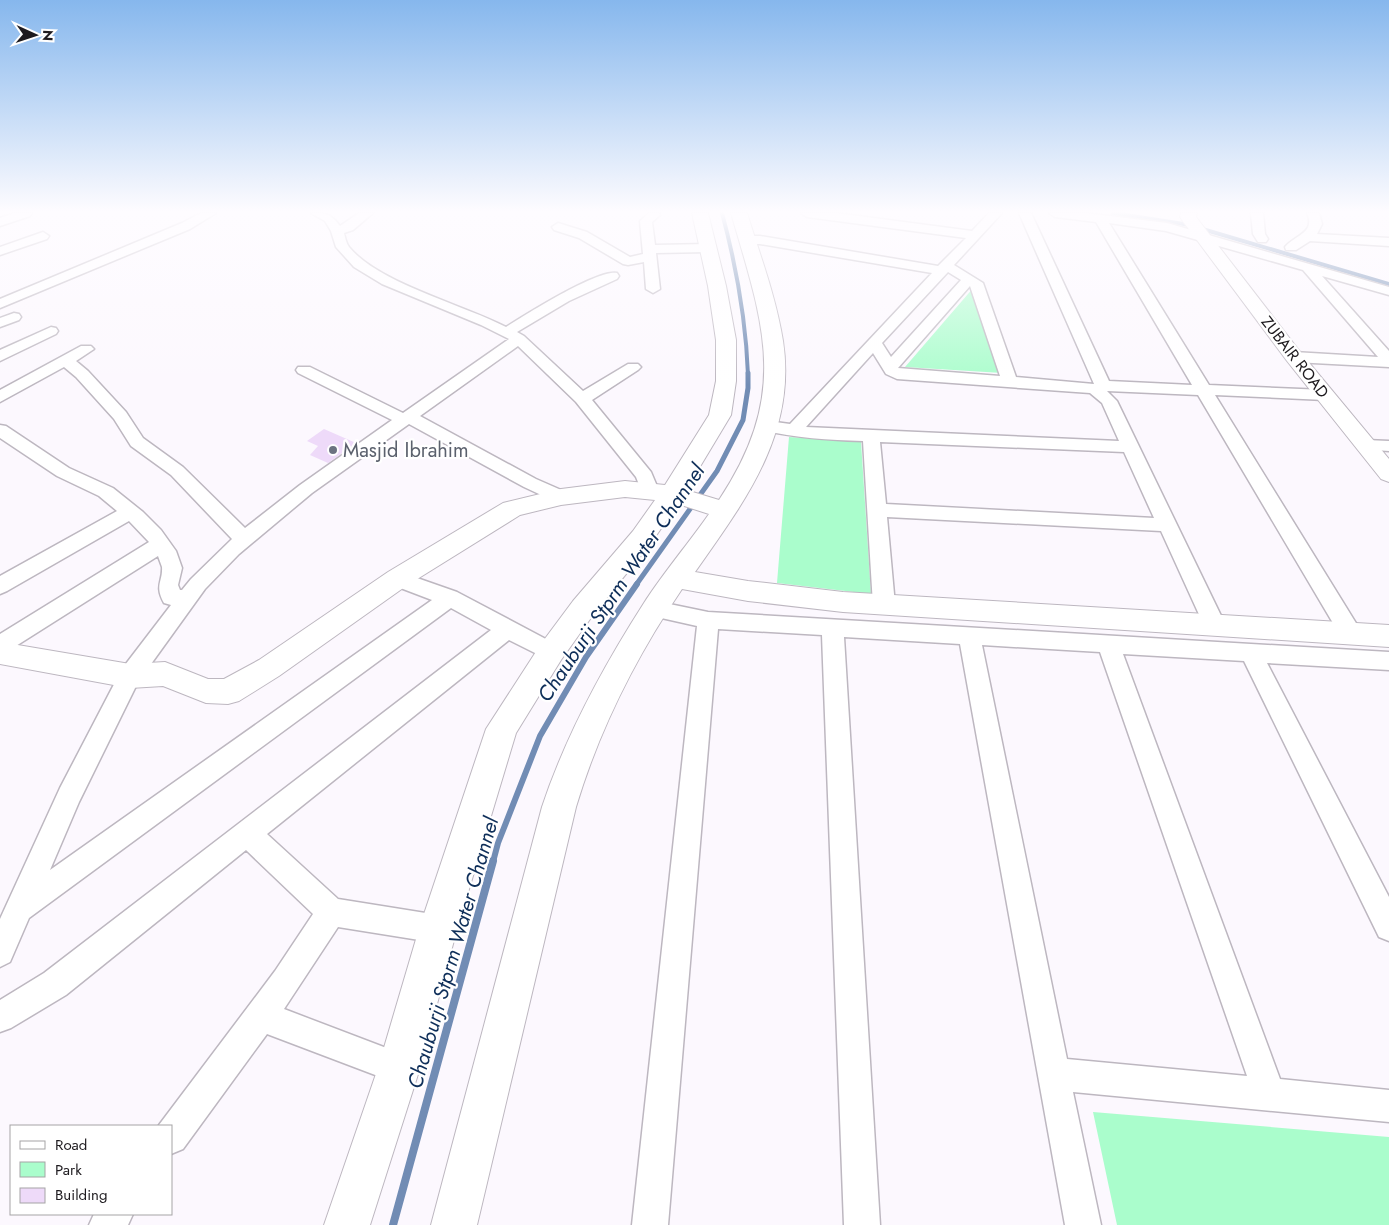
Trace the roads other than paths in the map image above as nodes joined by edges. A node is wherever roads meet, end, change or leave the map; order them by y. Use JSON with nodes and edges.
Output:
{"nodes":[{"id":1,"x":81,"y":270,"type":"edge"},
{"id":2,"x":369,"y":270,"type":"edge"},
{"id":3,"x":651,"y":270,"type":"edge"},
{"id":4,"x":712,"y":270,"type":"edge"},
{"id":5,"x":755,"y":270,"type":"edge"},
{"id":6,"x":943,"y":270,"type":"edge"},
{"id":7,"x":947,"y":270,"type":"edge"},
{"id":8,"x":1050,"y":270,"type":"edge"},
{"id":9,"x":1130,"y":270,"type":"edge"},
{"id":10,"x":1231,"y":270,"type":"edge"},
{"id":11,"x":1317,"y":270,"type":"edge"},
{"id":12,"x":1336,"y":270,"type":"edge"},
{"id":13,"x":612,"y":276,"type":"dead end"},
{"id":14,"x":969,"y":279,"type":"junction"},
{"id":15,"x":653,"y":289,"type":"dead end"},
{"id":16,"x":1389,"y":291,"type":"edge"},
{"id":17,"x":0,"y":304,"type":"edge"},
{"id":18,"x":14,"y":317,"type":"dead end"},
{"id":19,"x":0,"y":323,"type":"edge"},
{"id":20,"x":51,"y":331,"type":"dead end"},
{"id":21,"x":513,"y":336,"type":"junction"},
{"id":22,"x":874,"y":342,"type":"junction"},
{"id":23,"x":86,"y":349,"type":"dead end"},
{"id":24,"x":0,"y":356,"type":"edge"},
{"id":25,"x":1294,"y":357,"type":"junction"},
{"id":26,"x":66,"y":360,"type":"junction"},
{"id":27,"x":1389,"y":361,"type":"edge"},
{"id":28,"x":633,"y":367,"type":"dead end"},
{"id":29,"x":890,"y":368,"type":"junction"},
{"id":30,"x":304,"y":370,"type":"dead end"},
{"id":31,"x":1010,"y":382,"type":"junction"},
{"id":32,"x":1100,"y":388,"type":"junction"},
{"id":33,"x":1202,"y":391,"type":"junction"},
{"id":34,"x":1325,"y":395,"type":"junction"},
{"id":35,"x":0,"y":397,"type":"edge"},
{"id":36,"x":582,"y":399,"type":"junction"},
{"id":37,"x":406,"y":419,"type":"junction"},
{"id":38,"x":781,"y":428,"type":"junction"},
{"id":39,"x":2,"y":435,"type":"edge"},
{"id":40,"x":871,"y":436,"type":"junction"},
{"id":41,"x":1366,"y":445,"type":"junction"},
{"id":42,"x":1389,"y":446,"type":"edge"},
{"id":43,"x":1129,"y":447,"type":"junction"},
{"id":44,"x":1389,"y":474,"type":"edge"},
{"id":45,"x":667,"y":494,"type":"junction"},
{"id":46,"x":561,"y":497,"type":"junction"},
{"id":47,"x":717,"y":508,"type":"junction"},
{"id":48,"x":877,"y":510,"type":"junction"},
{"id":49,"x":130,"y":512,"type":"junction"},
{"id":50,"x":1167,"y":525,"type":"junction"},
{"id":51,"x":244,"y":539,"type":"junction"},
{"id":52,"x":161,"y":544,"type":"junction"},
{"id":53,"x":676,"y":578,"type":"junction"},
{"id":54,"x":397,"y":579,"type":"junction"},
{"id":55,"x":0,"y":586,"type":"edge"},
{"id":56,"x":450,"y":598,"type":"junction"},
{"id":57,"x":187,"y":599,"type":"junction"},
{"id":58,"x":884,"y":604,"type":"junction"},
{"id":59,"x":655,"y":609,"type":"junction"},
{"id":60,"x":708,"y":620,"type":"junction"},
{"id":61,"x":1215,"y":626,"type":"junction"},
{"id":62,"x":833,"y":628,"type":"junction"},
{"id":63,"x":506,"y":630,"type":"junction"},
{"id":64,"x":1351,"y":634,"type":"junction"},
{"id":65,"x":969,"y":636,"type":"junction"},
{"id":66,"x":1389,"y":636,"type":"edge"},
{"id":67,"x":1108,"y":644,"type":"junction"},
{"id":68,"x":0,"y":645,"type":"edge"},
{"id":69,"x":551,"y":652,"type":"junction"},
{"id":70,"x":0,"y":653,"type":"edge"},
{"id":71,"x":1251,"y":653,"type":"junction"},
{"id":72,"x":1389,"y":661,"type":"edge"},
{"id":73,"x":130,"y":676,"type":"junction"},
{"id":74,"x":247,"y":833,"type":"junction"},
{"id":75,"x":20,"y":908,"type":"junction"},
{"id":76,"x":331,"y":912,"type":"junction"},
{"id":77,"x":1389,"y":926,"type":"edge"},
{"id":78,"x":438,"y":929,"type":"junction"},
{"id":79,"x":0,"y":952,"type":"edge"},
{"id":80,"x":260,"y":1016,"type":"junction"},
{"id":81,"x":0,"y":1017,"type":"edge"},
{"id":82,"x":399,"y":1068,"type":"junction"},
{"id":83,"x":1054,"y":1074,"type":"junction"},
{"id":84,"x":1270,"y":1095,"type":"junction"},
{"id":85,"x":1389,"y":1106,"type":"edge"},
{"id":86,"x":172,"y":1137,"type":"edge"},
{"id":87,"x":347,"y":1225,"type":"edge"},
{"id":88,"x":454,"y":1225,"type":"edge"},
{"id":89,"x":650,"y":1225,"type":"edge"},
{"id":90,"x":862,"y":1225,"type":"edge"},
{"id":91,"x":1083,"y":1225,"type":"edge"}],
"edges":[{"from":1,"to":17,"type":"street"},
{"from":2,"to":21,"type":"street"},
{"from":3,"to":15,"type":"street"},
{"from":4,"to":45,"type":"street"},
{"from":5,"to":38,"type":"street"},
{"from":6,"to":22,"type":"street"},
{"from":7,"to":14,"type":"street"},
{"from":8,"to":32,"type":"street"},
{"from":9,"to":33,"type":"street"},
{"from":10,"to":25,"type":"street","name":"ZUBAIR ROAD"},
{"from":11,"to":27,"type":"street"},
{"from":12,"to":16,"type":"street"},
{"from":13,"to":21,"type":"street"},
{"from":14,"to":29,"type":"street"},
{"from":14,"to":31,"type":"street"},
{"from":18,"to":19,"type":"street"},
{"from":20,"to":24,"type":"street"},
{"from":21,"to":36,"type":"street"},
{"from":21,"to":37,"type":"street"},
{"from":22,"to":29,"type":"street"},
{"from":22,"to":38,"type":"street"},
{"from":23,"to":26,"type":"street"},
{"from":25,"to":27,"type":"street"},
{"from":25,"to":34,"type":"street","name":"ZUBAIR ROAD"},
{"from":26,"to":35,"type":"street"},
{"from":26,"to":51,"type":"street"},
{"from":28,"to":36,"type":"street"},
{"from":29,"to":31,"type":"street"},
{"from":30,"to":37,"type":"street"},
{"from":31,"to":32,"type":"street"},
{"from":32,"to":33,"type":"street"},
{"from":32,"to":43,"type":"street"},
{"from":33,"to":34,"type":"street"},
{"from":33,"to":64,"type":"street"},
{"from":34,"to":41,"type":"street","name":"ZUBAIR ROAD"},
{"from":36,"to":45,"type":"street"},
{"from":37,"to":46,"type":"street"},
{"from":37,"to":51,"type":"street"},
{"from":38,"to":40,"type":"street"},
{"from":38,"to":47,"type":"street"},
{"from":39,"to":49,"type":"street"},
{"from":40,"to":43,"type":"street"},
{"from":40,"to":48,"type":"street"},
{"from":41,"to":42,"type":"street"},
{"from":41,"to":44,"type":"street","name":"ZUBAIR ROAD"},
{"from":43,"to":50,"type":"street"},
{"from":45,"to":46,"type":"street"},
{"from":45,"to":47,"type":"street"},
{"from":45,"to":69,"type":"street"},
{"from":46,"to":54,"type":"street"},
{"from":47,"to":53,"type":"street"},
{"from":48,"to":50,"type":"street"},
{"from":48,"to":58,"type":"street"},
{"from":49,"to":52,"type":"street"},
{"from":49,"to":55,"type":"street"},
{"from":50,"to":61,"type":"street"},
{"from":51,"to":57,"type":"street"},
{"from":52,"to":57,"type":"street"},
{"from":52,"to":68,"type":"street"},
{"from":53,"to":58,"type":"street"},
{"from":53,"to":59,"type":"street"},
{"from":54,"to":56,"type":"street"},
{"from":54,"to":73,"type":"street"},
{"from":56,"to":63,"type":"street"},
{"from":56,"to":75,"type":"street"},
{"from":57,"to":73,"type":"street"},
{"from":58,"to":61,"type":"street"},
{"from":59,"to":60,"type":"street"},
{"from":59,"to":88,"type":"street"},
{"from":60,"to":62,"type":"street"},
{"from":60,"to":89,"type":"street"},
{"from":61,"to":64,"type":"street"},
{"from":62,"to":65,"type":"street"},
{"from":62,"to":90,"type":"street"},
{"from":63,"to":69,"type":"street"},
{"from":63,"to":74,"type":"street"},
{"from":64,"to":66,"type":"street"},
{"from":65,"to":67,"type":"street"},
{"from":65,"to":83,"type":"street"},
{"from":67,"to":71,"type":"street"},
{"from":67,"to":84,"type":"street"},
{"from":69,"to":78,"type":"street"},
{"from":70,"to":73,"type":"street"},
{"from":71,"to":72,"type":"street"},
{"from":71,"to":77,"type":"street"},
{"from":73,"to":75,"type":"street"},
{"from":74,"to":76,"type":"street"},
{"from":74,"to":81,"type":"street"},
{"from":75,"to":79,"type":"street"},
{"from":76,"to":78,"type":"street"},
{"from":76,"to":80,"type":"street"},
{"from":78,"to":82,"type":"street"},
{"from":80,"to":82,"type":"street"},
{"from":80,"to":86,"type":"street"},
{"from":82,"to":87,"type":"street"},
{"from":83,"to":84,"type":"street"},
{"from":83,"to":91,"type":"street"},
{"from":84,"to":85,"type":"street"}]}
